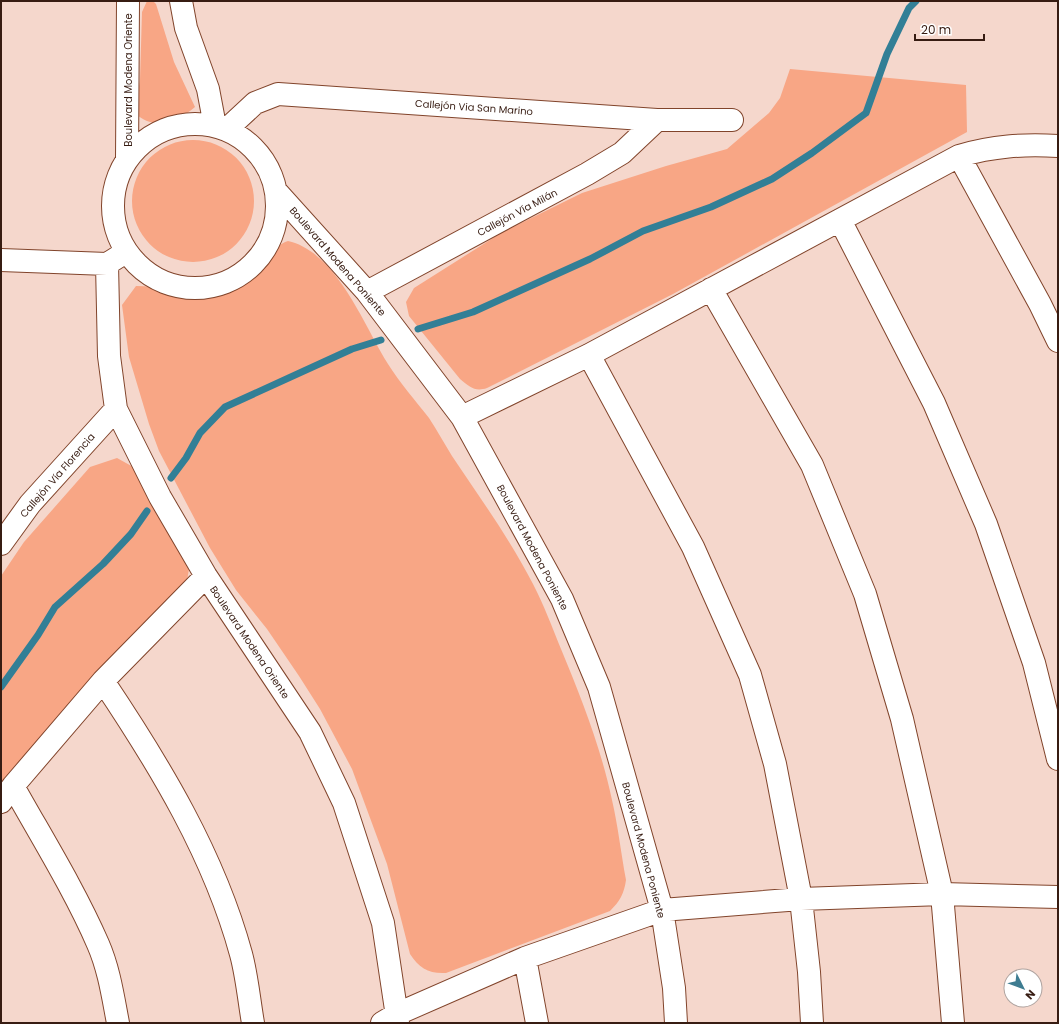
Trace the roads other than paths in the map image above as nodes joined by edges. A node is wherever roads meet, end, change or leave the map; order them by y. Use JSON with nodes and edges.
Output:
{"nodes":[{"id":1,"x":128,"y":1,"type":"edge"},
{"id":2,"x":181,"y":1,"type":"edge"},
{"id":3,"x":657,"y":120,"type":"junction"},
{"id":4,"x":732,"y":120,"type":"dead end"},
{"id":5,"x":221,"y":127,"type":"junction"},
{"id":6,"x":1058,"y":146,"type":"edge"},
{"id":7,"x":959,"y":156,"type":"junction"},
{"id":8,"x":127,"y":159,"type":"junction"},
{"id":9,"x":276,"y":191,"type":"junction"},
{"id":10,"x":840,"y":220,"type":"junction"},
{"id":11,"x":126,"y":252,"type":"junction"},
{"id":12,"x":1,"y":260,"type":"edge"},
{"id":13,"x":107,"y":264,"type":"junction"},
{"id":14,"x":711,"y":289,"type":"junction"},
{"id":15,"x":367,"y":292,"type":"junction"},
{"id":16,"x":1058,"y":342,"type":"edge"},
{"id":17,"x":589,"y":355,"type":"junction"},
{"id":18,"x":116,"y":409,"type":"junction"},
{"id":19,"x":462,"y":417,"type":"junction"},
{"id":20,"x":1,"y":544,"type":"edge"},
{"id":21,"x":206,"y":576,"type":"junction"},
{"id":22,"x":104,"y":681,"type":"junction"},
{"id":23,"x":1058,"y":759,"type":"edge"},
{"id":24,"x":7,"y":794,"type":"edge"},
{"id":25,"x":942,"y":894,"type":"junction"},
{"id":26,"x":1058,"y":896,"type":"edge"},
{"id":27,"x":801,"y":900,"type":"junction"},
{"id":28,"x":662,"y":910,"type":"junction"},
{"id":29,"x":525,"y":958,"type":"junction"},
{"id":30,"x":392,"y":1020,"type":"edge"},
{"id":31,"x":118,"y":1023,"type":"edge"},
{"id":32,"x":252,"y":1023,"type":"edge"},
{"id":33,"x":537,"y":1023,"type":"edge"},
{"id":34,"x":676,"y":1023,"type":"edge"},
{"id":35,"x":812,"y":1023,"type":"edge"},
{"id":36,"x":953,"y":1023,"type":"edge"}],
"edges":[{"from":1,"to":8,"type":"street","name":"Boulevard Modena Oriente"},
{"from":2,"to":5,"type":"street"},
{"from":3,"to":4,"type":"street","name":"Callejón Via San Marino"},
{"from":3,"to":5,"type":"street","name":"Callejón Via San Marino"},
{"from":3,"to":15,"type":"street","name":"Callejón Vía Milán"},
{"from":5,"to":8,"type":"street"},
{"from":5,"to":9,"type":"street"},
{"from":6,"to":7,"type":"street"},
{"from":7,"to":10,"type":"street"},
{"from":7,"to":16,"type":"street"},
{"from":8,"to":11,"type":"street"},
{"from":9,"to":11,"type":"street"},
{"from":9,"to":15,"type":"street","name":"Boulevard Modena Poniente"},
{"from":10,"to":14,"type":"street"},
{"from":10,"to":23,"type":"street"},
{"from":11,"to":13,"type":"street"},
{"from":12,"to":13,"type":"street"},
{"from":13,"to":18,"type":"street","name":"Boulevard Modena Oriente"},
{"from":14,"to":17,"type":"street"},
{"from":14,"to":25,"type":"street"},
{"from":15,"to":19,"type":"street","name":"Boulevard Modena Poniente"},
{"from":17,"to":19,"type":"street"},
{"from":17,"to":27,"type":"street"},
{"from":18,"to":20,"type":"street","name":"Callejón Vía Florencia"},
{"from":18,"to":21,"type":"street","name":"Boulevard Modena Oriente"},
{"from":19,"to":28,"type":"street","name":"Boulevard Modena Poniente"},
{"from":21,"to":22,"type":"street"},
{"from":21,"to":30,"type":"street","name":"Boulevard Modena Oriente"},
{"from":22,"to":24,"type":"street"},
{"from":22,"to":32,"type":"street"},
{"from":24,"to":31,"type":"street"},
{"from":25,"to":26,"type":"street"},
{"from":25,"to":27,"type":"street"},
{"from":25,"to":36,"type":"street"},
{"from":27,"to":28,"type":"street"},
{"from":27,"to":35,"type":"street"},
{"from":28,"to":29,"type":"street"},
{"from":28,"to":34,"type":"street","name":"Boulevard Modena Poniente"},
{"from":29,"to":30,"type":"street"},
{"from":29,"to":33,"type":"street"}]}
